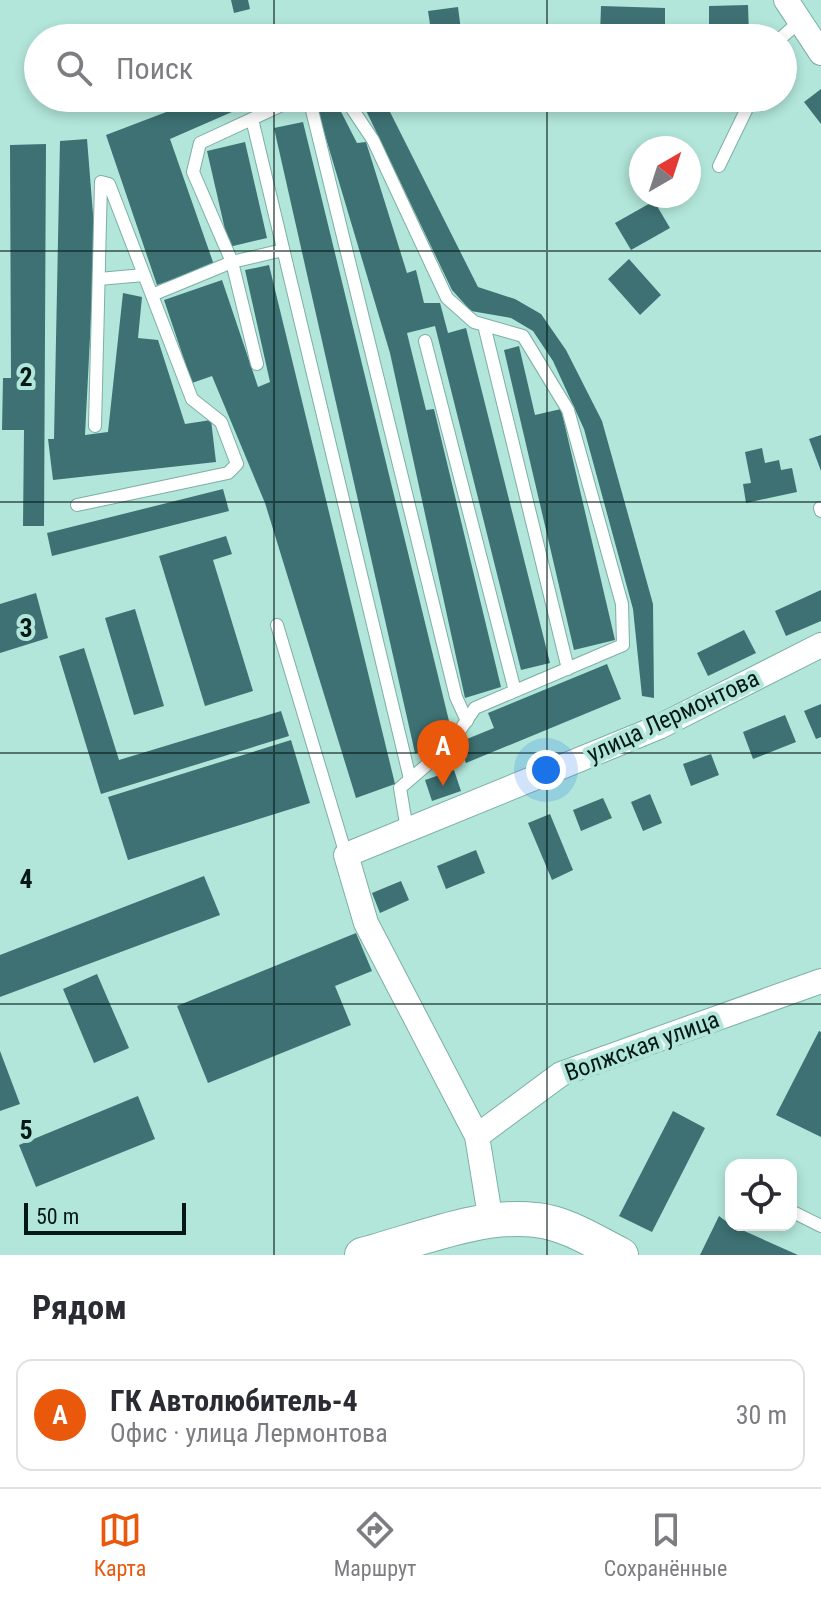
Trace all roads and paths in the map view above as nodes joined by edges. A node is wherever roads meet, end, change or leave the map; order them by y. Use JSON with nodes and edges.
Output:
{"nodes":[{"id":1,"x":786,"y":0,"type":"edge"},
{"id":2,"x":800,"y":21,"type":"junction"},
{"id":3,"x":797,"y":24,"type":"edge"},
{"id":4,"x":821,"y":53,"type":"edge"},
{"id":5,"x":267,"y":112,"type":"edge"},
{"id":6,"x":312,"y":112,"type":"edge"},
{"id":7,"x":354,"y":112,"type":"edge"},
{"id":8,"x":745,"y":112,"type":"edge"},
{"id":9,"x":252,"y":119,"type":"junction"},
{"id":10,"x":719,"y":166,"type":"dead end"},
{"id":11,"x":283,"y":250,"type":"junction"},
{"id":12,"x":232,"y":262,"type":"junction"},
{"id":13,"x":144,"y":275,"type":"junction"},
{"id":14,"x":99,"y":279,"type":"junction"},
{"id":15,"x":152,"y":295,"type":"junction"},
{"id":16,"x":484,"y":325,"type":"junction"},
{"id":17,"x":425,"y":341,"type":"dead end"},
{"id":18,"x":257,"y":364,"type":"dead end"},
{"id":19,"x":95,"y":426,"type":"dead end"},
{"id":20,"x":77,"y":505,"type":"dead end"},
{"id":21,"x":277,"y":625,"type":"dead end"},
{"id":22,"x":821,"y":645,"type":"edge"},
{"id":23,"x":568,"y":669,"type":"junction"},
{"id":24,"x":515,"y":691,"type":"junction"},
{"id":25,"x":467,"y":721,"type":"junction"},
{"id":26,"x":410,"y":779,"type":"junction"},
{"id":27,"x":407,"y":830,"type":"junction"},
{"id":28,"x":346,"y":855,"type":"junction"},
{"id":29,"x":821,"y":981,"type":"edge"},
{"id":30,"x":477,"y":1136,"type":"junction"},
{"id":31,"x":797,"y":1214,"type":"edge"},
{"id":32,"x":491,"y":1222,"type":"junction"},
{"id":33,"x":821,"y":1226,"type":"edge"},
{"id":34,"x":362,"y":1255,"type":"edge"},
{"id":35,"x":621,"y":1255,"type":"edge"}],
"edges":[{"from":1,"to":2,"type":"street"},
{"from":2,"to":3,"type":"lane"},
{"from":2,"to":4,"type":"street"},
{"from":5,"to":9,"type":"lane"},
{"from":6,"to":25,"type":"lane"},
{"from":7,"to":16,"type":"lane"},
{"from":8,"to":10,"type":"lane"},
{"from":9,"to":11,"type":"lane"},
{"from":9,"to":12,"type":"lane"},
{"from":11,"to":12,"type":"lane"},
{"from":11,"to":26,"type":"lane"},
{"from":12,"to":15,"type":"lane"},
{"from":12,"to":18,"type":"lane"},
{"from":13,"to":14,"type":"lane"},
{"from":13,"to":14,"type":"lane"},
{"from":13,"to":15,"type":"lane"},
{"from":14,"to":19,"type":"lane"},
{"from":15,"to":20,"type":"lane"},
{"from":16,"to":23,"type":"lane"},
{"from":16,"to":23,"type":"lane"},
{"from":17,"to":24,"type":"lane"},
{"from":21,"to":28,"type":"lane"},
{"from":22,"to":27,"type":"street","name":"улица Лермонтова"},
{"from":23,"to":24,"type":"lane"},
{"from":24,"to":25,"type":"lane"},
{"from":25,"to":26,"type":"lane"},
{"from":26,"to":27,"type":"lane"},
{"from":27,"to":28,"type":"street","name":"улица Лермонтова"},
{"from":28,"to":30,"type":"street"},
{"from":29,"to":30,"type":"street","name":"Волжская улица"},
{"from":30,"to":32,"type":"street"},
{"from":31,"to":33,"type":"lane"},
{"from":32,"to":34,"type":"main road"},
{"from":32,"to":35,"type":"main road"}]}
